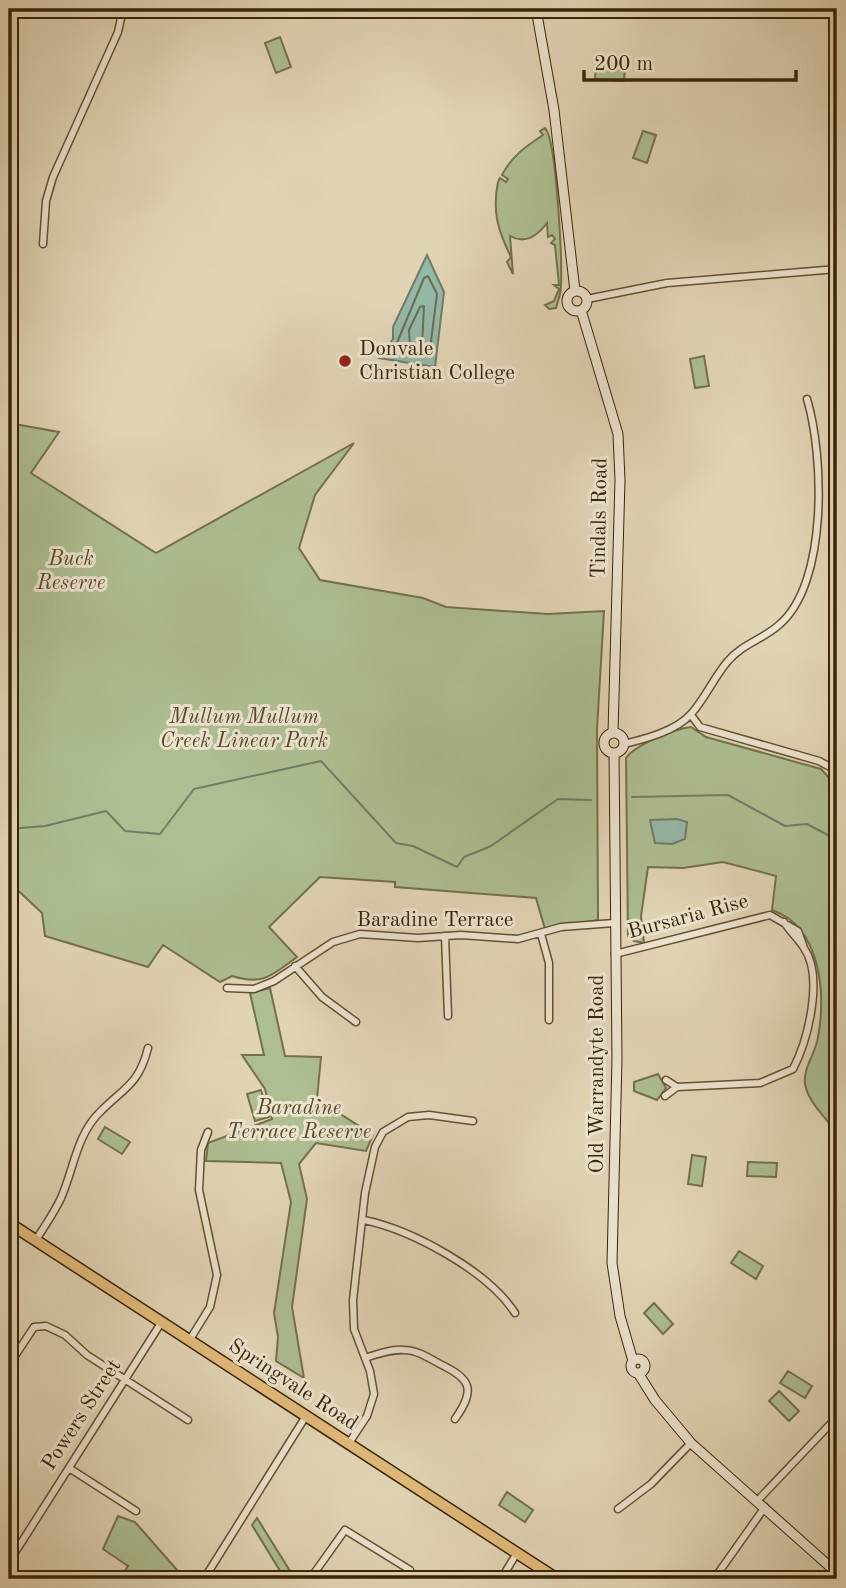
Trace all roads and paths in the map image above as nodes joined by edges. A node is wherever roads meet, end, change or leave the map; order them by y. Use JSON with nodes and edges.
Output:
{"nodes":[{"id":1,"x":124,"y":9,"type":"edge"},
{"id":2,"x":536,"y":9,"type":"edge"},
{"id":3,"x":43,"y":244,"type":"dead end"},
{"id":4,"x":837,"y":269,"type":"edge"},
{"id":5,"x":575,"y":291,"type":"junction"},
{"id":6,"x":587,"y":299,"type":"junction"},
{"id":7,"x":581,"y":310,"type":"junction"},
{"id":8,"x":807,"y":399,"type":"dead end"},
{"id":9,"x":691,"y":715,"type":"junction"},
{"id":10,"x":613,"y":733,"type":"junction"},
{"id":11,"x":624,"y":744,"type":"junction"},
{"id":12,"x":614,"y":752,"type":"junction"},
{"id":13,"x":832,"y":768,"type":"dead end"},
{"id":14,"x":614,"y":923,"type":"junction"},
{"id":15,"x":541,"y":933,"type":"junction"},
{"id":16,"x":445,"y":936,"type":"junction"},
{"id":17,"x":615,"y":954,"type":"junction"},
{"id":18,"x":295,"y":967,"type":"junction"},
{"id":19,"x":227,"y":988,"type":"dead end"},
{"id":20,"x":448,"y":1016,"type":"dead end"},
{"id":21,"x":549,"y":1020,"type":"dead end"},
{"id":22,"x":356,"y":1022,"type":"dead end"},
{"id":23,"x":148,"y":1048,"type":"dead end"},
{"id":24,"x":667,"y":1080,"type":"dead end"},
{"id":25,"x":677,"y":1087,"type":"junction"},
{"id":26,"x":665,"y":1096,"type":"dead end"},
{"id":27,"x":473,"y":1121,"type":"dead end"},
{"id":28,"x":208,"y":1132,"type":"dead end"},
{"id":29,"x":364,"y":1220,"type":"junction"},
{"id":30,"x":9,"y":1223,"type":"edge"},
{"id":31,"x":36,"y":1240,"type":"junction"},
{"id":32,"x":515,"y":1313,"type":"dead end"},
{"id":33,"x":161,"y":1323,"type":"junction"},
{"id":34,"x":189,"y":1341,"type":"junction"},
{"id":35,"x":365,"y":1358,"type":"junction"},
{"id":36,"x":9,"y":1365,"type":"edge"},
{"id":37,"x":127,"y":1380,"type":"junction"},
{"id":38,"x":306,"y":1416,"type":"junction"},
{"id":39,"x":837,"y":1417,"type":"edge"},
{"id":40,"x":456,"y":1419,"type":"dead end"},
{"id":41,"x":188,"y":1420,"type":"dead end"},
{"id":42,"x":349,"y":1443,"type":"junction"},
{"id":43,"x":691,"y":1443,"type":"junction"},
{"id":44,"x":69,"y":1468,"type":"junction"},
{"id":45,"x":762,"y":1503,"type":"junction"},
{"id":46,"x":618,"y":1509,"type":"dead end"},
{"id":47,"x":136,"y":1511,"type":"dead end"},
{"id":48,"x":517,"y":1553,"type":"junction"},
{"id":49,"x":9,"y":1562,"type":"edge"},
{"id":50,"x":410,"y":1570,"type":"dead end"},
{"id":51,"x":836,"y":1570,"type":"edge"},
{"id":52,"x":204,"y":1579,"type":"edge"},
{"id":53,"x":310,"y":1579,"type":"edge"},
{"id":54,"x":500,"y":1579,"type":"edge"},
{"id":55,"x":557,"y":1579,"type":"edge"},
{"id":56,"x":714,"y":1579,"type":"edge"}],
"edges":[{"from":1,"to":3,"type":"street"},
{"from":2,"to":5,"type":"main road"},
{"from":4,"to":6,"type":"street"},
{"from":5,"to":6,"type":"main road"},
{"from":5,"to":7,"type":"main road"},
{"from":6,"to":7,"type":"main road"},
{"from":7,"to":10,"type":"main road","name":"Tindals Road"},
{"from":8,"to":9,"type":"street"},
{"from":9,"to":11,"type":"street"},
{"from":9,"to":13,"type":"street"},
{"from":10,"to":11,"type":"main road"},
{"from":10,"to":12,"type":"main road"},
{"from":11,"to":12,"type":"main road"},
{"from":12,"to":14,"type":"main road","name":"Old Warrandyte Road"},
{"from":14,"to":15,"type":"street","name":"Baradine Terrace"},
{"from":14,"to":17,"type":"main road","name":"Old Warrandyte Road"},
{"from":15,"to":16,"type":"street","name":"Baradine Terrace"},
{"from":15,"to":21,"type":"street"},
{"from":16,"to":18,"type":"street","name":"Baradine Terrace"},
{"from":16,"to":20,"type":"street"},
{"from":17,"to":25,"type":"street","name":"Bursaria Rise"},
{"from":17,"to":43,"type":"main road","name":"Old Warrandyte Road"},
{"from":18,"to":19,"type":"street","name":"Baradine Terrace"},
{"from":18,"to":22,"type":"street"},
{"from":23,"to":31,"type":"street"},
{"from":24,"to":25,"type":"street"},
{"from":25,"to":26,"type":"street"},
{"from":27,"to":29,"type":"street"},
{"from":28,"to":34,"type":"street"},
{"from":29,"to":32,"type":"street"},
{"from":29,"to":35,"type":"street"},
{"from":30,"to":31,"type":"main road","name":"Springvale Road"},
{"from":31,"to":33,"type":"main road","name":"Springvale Road"},
{"from":33,"to":34,"type":"main road","name":"Springvale Road"},
{"from":33,"to":37,"type":"street","name":"Powers Street"},
{"from":34,"to":38,"type":"main road","name":"Springvale Road"},
{"from":35,"to":40,"type":"street"},
{"from":35,"to":42,"type":"street"},
{"from":36,"to":37,"type":"street"},
{"from":37,"to":41,"type":"street"},
{"from":37,"to":44,"type":"street","name":"Powers Street"},
{"from":38,"to":42,"type":"main road","name":"Springvale Road"},
{"from":38,"to":52,"type":"street"},
{"from":39,"to":45,"type":"street"},
{"from":42,"to":48,"type":"main road","name":"Springvale Road"},
{"from":43,"to":45,"type":"main road","name":"Old Warrandyte Road"},
{"from":43,"to":46,"type":"street"},
{"from":44,"to":47,"type":"street"},
{"from":44,"to":49,"type":"street","name":"Powers Street"},
{"from":45,"to":51,"type":"main road","name":"Old Warrandyte Road"},
{"from":45,"to":56,"type":"street"},
{"from":48,"to":54,"type":"street"},
{"from":48,"to":55,"type":"main road","name":"Springvale Road"},
{"from":50,"to":53,"type":"street"}]}
